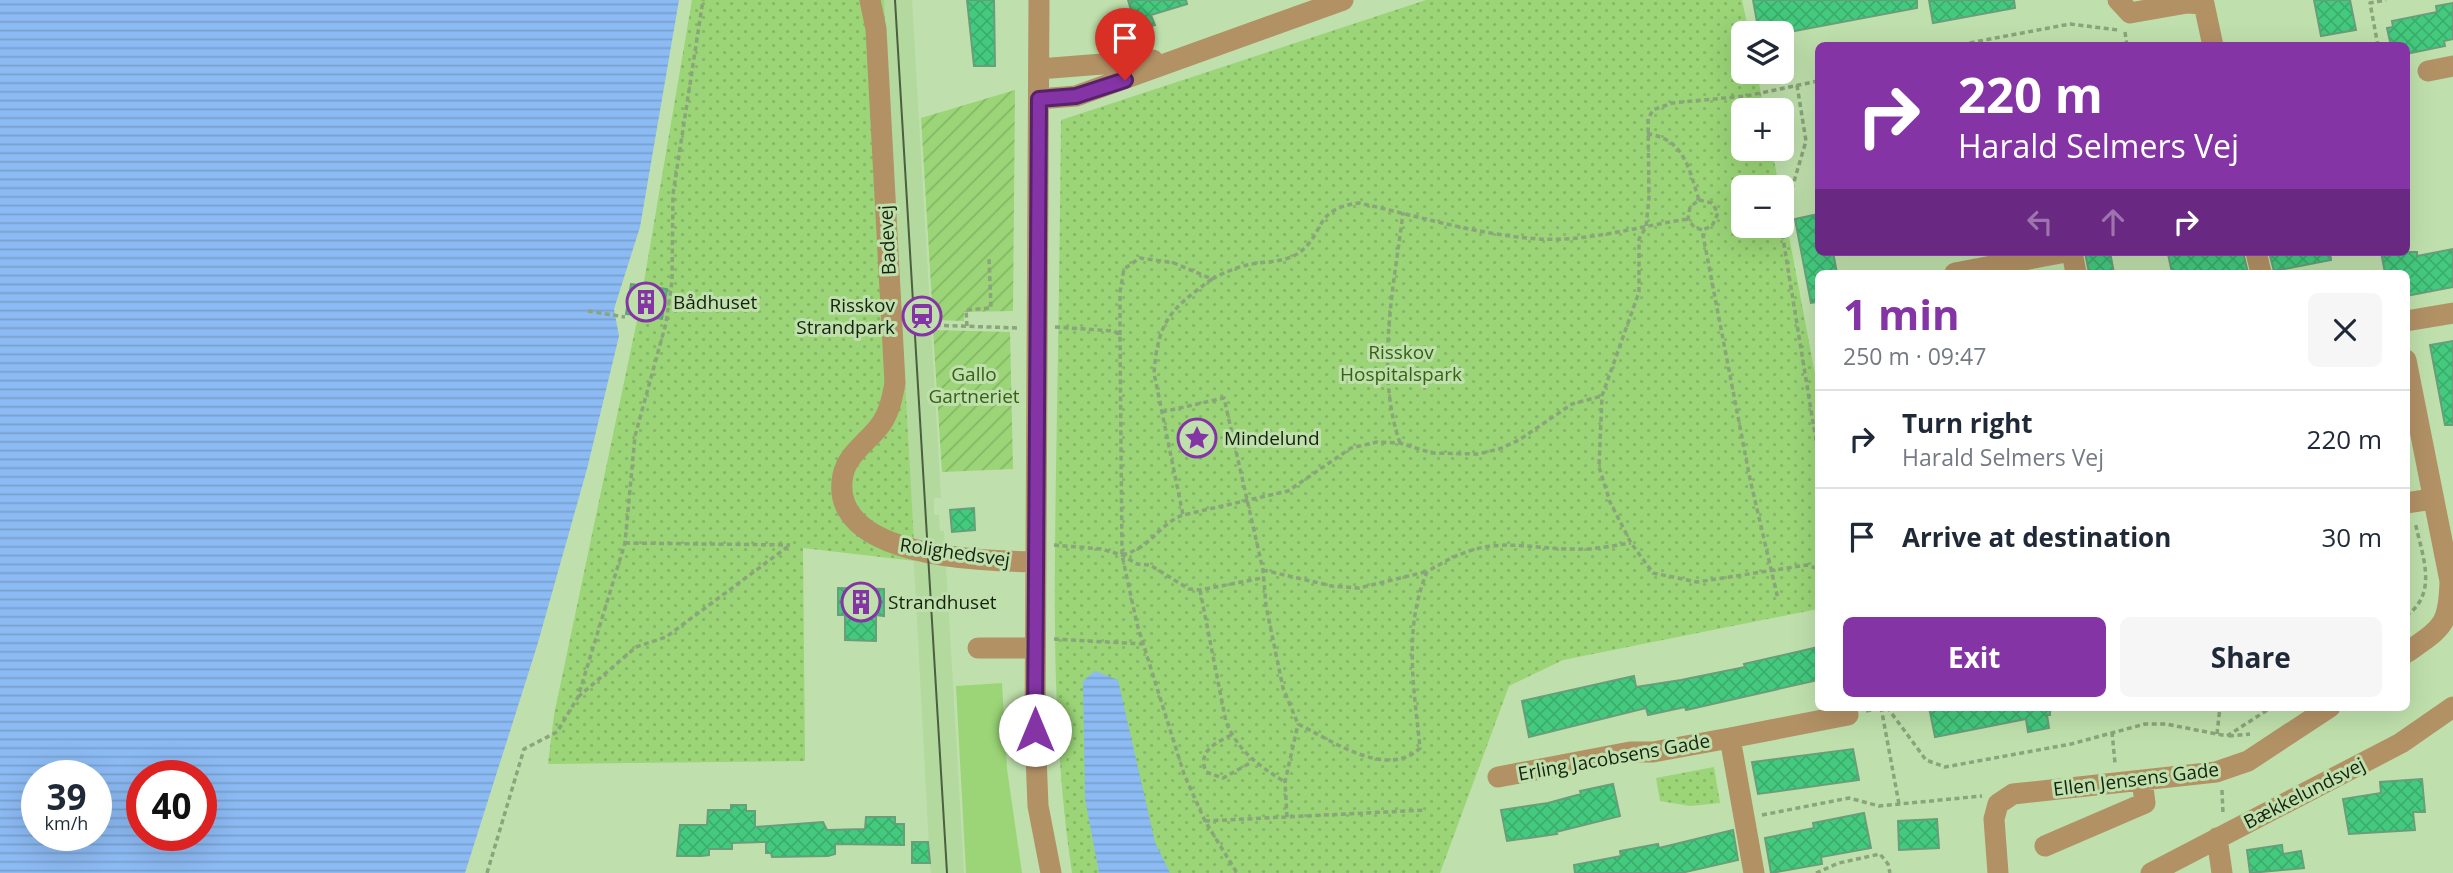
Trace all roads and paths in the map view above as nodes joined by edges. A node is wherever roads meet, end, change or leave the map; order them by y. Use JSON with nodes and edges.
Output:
{"nodes":[{"id":1,"x":703,"y":0,"type":"edge"},
{"id":2,"x":870,"y":0,"type":"edge"},
{"id":3,"x":1039,"y":0,"type":"edge"},
{"id":4,"x":1343,"y":0,"type":"edge"},
{"id":5,"x":2118,"y":0,"type":"edge"},
{"id":6,"x":2386,"y":0,"type":"edge"},
{"id":7,"x":2211,"y":2,"type":"edge"},
{"id":8,"x":2369,"y":2,"type":"edge"},
{"id":9,"x":2124,"y":30,"type":"junction"},
{"id":10,"x":2132,"y":30,"type":"dead end"},
{"id":11,"x":1974,"y":42,"type":"edge"},
{"id":12,"x":2126,"y":42,"type":"edge"},
{"id":13,"x":2213,"y":42,"type":"edge"},
{"id":14,"x":2377,"y":42,"type":"edge"},
{"id":15,"x":1183,"y":55,"type":"junction"},
{"id":16,"x":2453,"y":66,"type":"edge"},
{"id":17,"x":1039,"y":69,"type":"junction"},
{"id":18,"x":2428,"y":71,"type":"dead end"},
{"id":19,"x":1815,"y":82,"type":"edge"},
{"id":20,"x":1797,"y":85,"type":"junction"},
{"id":21,"x":1039,"y":99,"type":"junction"},
{"id":22,"x":1647,"y":134,"type":"junction"},
{"id":23,"x":1794,"y":181,"type":"edge"},
{"id":24,"x":1699,"y":200,"type":"junction"},
{"id":25,"x":1403,"y":213,"type":"junction"},
{"id":26,"x":1688,"y":219,"type":"junction"},
{"id":27,"x":1646,"y":227,"type":"junction"},
{"id":28,"x":1702,"y":230,"type":"junction"},
{"id":29,"x":1783,"y":238,"type":"edge"},
{"id":30,"x":2045,"y":256,"type":"edge"},
{"id":31,"x":989,"y":258,"type":"dead end"},
{"id":32,"x":1971,"y":270,"type":"edge"},
{"id":33,"x":1212,"y":279,"type":"junction"},
{"id":34,"x":588,"y":312,"type":"dead end"},
{"id":35,"x":2453,"y":313,"type":"edge"},
{"id":36,"x":625,"y":317,"type":"dead end"},
{"id":37,"x":2410,"y":320,"type":"edge"},
{"id":38,"x":927,"y":326,"type":"dead end"},
{"id":39,"x":967,"y":327,"type":"junction"},
{"id":40,"x":1037,"y":329,"type":"junction"},
{"id":41,"x":1119,"y":335,"type":"junction"},
{"id":42,"x":1602,"y":396,"type":"junction"},
{"id":43,"x":2410,"y":411,"type":"edge"},
{"id":44,"x":1162,"y":412,"type":"junction"},
{"id":45,"x":1815,"y":434,"type":"edge"},
{"id":46,"x":1400,"y":443,"type":"junction"},
{"id":47,"x":2417,"y":501,"type":"edge"},
{"id":48,"x":1248,"y":502,"type":"junction"},
{"id":49,"x":846,"y":507,"type":"joint"},
{"id":50,"x":1183,"y":515,"type":"junction"},
{"id":51,"x":625,"y":543,"type":"junction"},
{"id":52,"x":1631,"y":543,"type":"junction"},
{"id":53,"x":1035,"y":552,"type":"junction"},
{"id":54,"x":1122,"y":555,"type":"junction"},
{"id":55,"x":1815,"y":568,"type":"edge"},
{"id":56,"x":1263,"y":570,"type":"junction"},
{"id":57,"x":1771,"y":570,"type":"junction"},
{"id":58,"x":1427,"y":572,"type":"junction"},
{"id":59,"x":1263,"y":578,"type":"junction"},
{"id":60,"x":2451,"y":581,"type":"edge"},
{"id":61,"x":1200,"y":590,"type":"junction"},
{"id":62,"x":1778,"y":599,"type":"dead end"},
{"id":63,"x":2410,"y":612,"type":"edge"},
{"id":64,"x":1035,"y":643,"type":"junction"},
{"id":65,"x":1143,"y":644,"type":"junction"},
{"id":66,"x":978,"y":648,"type":"dead end"},
{"id":67,"x":2410,"y":650,"type":"edge"},
{"id":68,"x":578,"y":697,"type":"junction"},
{"id":69,"x":2453,"y":707,"type":"edge"},
{"id":70,"x":1847,"y":711,"type":"edge"},
{"id":71,"x":1882,"y":711,"type":"edge"},
{"id":72,"x":1891,"y":711,"type":"edge"},
{"id":73,"x":2220,"y":711,"type":"edge"},
{"id":74,"x":2266,"y":711,"type":"edge"},
{"id":75,"x":2323,"y":711,"type":"edge"},
{"id":76,"x":1298,"y":724,"type":"junction"},
{"id":77,"x":2112,"y":732,"type":"junction"},
{"id":78,"x":2217,"y":734,"type":"junction"},
{"id":79,"x":1231,"y":735,"type":"junction"},
{"id":80,"x":1730,"y":738,"type":"junction"},
{"id":81,"x":2114,"y":754,"type":"dead end"},
{"id":82,"x":1252,"y":762,"type":"junction"},
{"id":83,"x":2222,"y":771,"type":"junction"},
{"id":84,"x":1498,"y":777,"type":"dead end"},
{"id":85,"x":2142,"y":780,"type":"junction"},
{"id":86,"x":1285,"y":782,"type":"junction"},
{"id":87,"x":2004,"y":800,"type":"junction"},
{"id":88,"x":1899,"y":804,"type":"junction"},
{"id":89,"x":1426,"y":810,"type":"dead end"},
{"id":90,"x":1287,"y":817,"type":"junction"},
{"id":91,"x":1745,"y":819,"type":"junction"},
{"id":92,"x":1205,"y":821,"type":"junction"},
{"id":93,"x":2220,"y":836,"type":"junction"},
{"id":94,"x":2045,"y":846,"type":"dead end"},
{"id":95,"x":487,"y":873,"type":"edge"},
{"id":96,"x":1051,"y":873,"type":"edge"},
{"id":97,"x":1237,"y":873,"type":"edge"},
{"id":98,"x":1755,"y":873,"type":"edge"},
{"id":99,"x":1816,"y":873,"type":"edge"},
{"id":100,"x":1890,"y":873,"type":"edge"},
{"id":101,"x":1998,"y":873,"type":"edge"},
{"id":102,"x":2151,"y":873,"type":"edge"},
{"id":103,"x":2222,"y":873,"type":"edge"}],
"edges":[{"from":1,"to":51,"type":"path"},
{"from":2,"to":49,"type":"street","name":"Badevej"},
{"from":3,"to":17,"type":"street","name":"Rolighedsvej"},
{"from":4,"to":15,"type":"street"},
{"from":5,"to":7,"type":"street"},
{"from":6,"to":8,"type":"path"},
{"from":7,"to":13,"type":"street"},
{"from":8,"to":14,"type":"path"},
{"from":9,"to":10,"type":"path"},
{"from":9,"to":11,"type":"path"},
{"from":9,"to":12,"type":"path"},
{"from":15,"to":17,"type":"street"},
{"from":15,"to":21,"type":"street"},
{"from":16,"to":18,"type":"street"},
{"from":17,"to":21,"type":"street","name":"Rolighedsvej"},
{"from":19,"to":20,"type":"path"},
{"from":20,"to":22,"type":"path"},
{"from":20,"to":23,"type":"path"},
{"from":21,"to":40,"type":"street","name":"Rolighedsvej"},
{"from":22,"to":24,"type":"path"},
{"from":22,"to":27,"type":"path"},
{"from":24,"to":26,"type":"path"},
{"from":24,"to":28,"type":"path"},
{"from":25,"to":27,"type":"path"},
{"from":25,"to":33,"type":"path"},
{"from":25,"to":46,"type":"path"},
{"from":26,"to":27,"type":"path"},
{"from":26,"to":28,"type":"path"},
{"from":27,"to":42,"type":"path"},
{"from":28,"to":57,"type":"path"},
{"from":29,"to":45,"type":"path"},
{"from":30,"to":32,"type":"street"},
{"from":31,"to":39,"type":"path"},
{"from":33,"to":41,"type":"path"},
{"from":33,"to":44,"type":"path"},
{"from":34,"to":36,"type":"path"},
{"from":35,"to":37,"type":"street"},
{"from":38,"to":39,"type":"path"},
{"from":39,"to":40,"type":"path"},
{"from":40,"to":41,"type":"path"},
{"from":40,"to":53,"type":"street","name":"Rolighedsvej"},
{"from":41,"to":54,"type":"path"},
{"from":42,"to":46,"type":"path"},
{"from":42,"to":52,"type":"path"},
{"from":43,"to":47,"type":"street"},
{"from":44,"to":48,"type":"path"},
{"from":44,"to":50,"type":"path"},
{"from":46,"to":48,"type":"path"},
{"from":47,"to":60,"type":"street"},
{"from":47,"to":63,"type":"path"},
{"from":48,"to":50,"type":"path"},
{"from":48,"to":56,"type":"path"},
{"from":49,"to":53,"type":"street","name":"Rolighedsvej"},
{"from":50,"to":54,"type":"path"},
{"from":51,"to":68,"type":"path"},
{"from":51,"to":68,"type":"path"},
{"from":52,"to":57,"type":"path"},
{"from":52,"to":58,"type":"path"},
{"from":53,"to":54,"type":"path"},
{"from":53,"to":64,"type":"street","name":"Rolighedsvej"},
{"from":54,"to":61,"type":"path"},
{"from":54,"to":65,"type":"path"},
{"from":55,"to":57,"type":"path"},
{"from":56,"to":58,"type":"path"},
{"from":56,"to":59,"type":"path"},
{"from":57,"to":62,"type":"path"},
{"from":58,"to":76,"type":"path"},
{"from":59,"to":61,"type":"path"},
{"from":59,"to":76,"type":"path"},
{"from":60,"to":67,"type":"street"},
{"from":61,"to":79,"type":"path"},
{"from":64,"to":65,"type":"path"},
{"from":64,"to":66,"type":"street"},
{"from":64,"to":96,"type":"street","name":"Rolighedsvej"},
{"from":65,"to":92,"type":"path"},
{"from":68,"to":95,"type":"path"},
{"from":69,"to":93,"type":"street","name":"Bækkelundsvej"},
{"from":70,"to":80,"type":"street","name":"Erling Jacobsens Gade"},
{"from":71,"to":88,"type":"path"},
{"from":72,"to":77,"type":"path"},
{"from":73,"to":78,"type":"path"},
{"from":74,"to":78,"type":"path"},
{"from":75,"to":83,"type":"street","name":"Ellen Jensens Gade"},
{"from":76,"to":86,"type":"path"},
{"from":77,"to":78,"type":"path"},
{"from":77,"to":81,"type":"path"},
{"from":79,"to":82,"type":"path"},
{"from":79,"to":82,"type":"path"},
{"from":80,"to":84,"type":"street","name":"Erling Jacobsens Gade"},
{"from":80,"to":91,"type":"street","name":"Erling Jacobsens Gade"},
{"from":82,"to":86,"type":"path"},
{"from":83,"to":85,"type":"street","name":"Ellen Jensens Gade"},
{"from":83,"to":93,"type":"path"},
{"from":85,"to":87,"type":"street","name":"Ellen Jensens Gade"},
{"from":85,"to":94,"type":"street"},
{"from":86,"to":90,"type":"path"},
{"from":87,"to":88,"type":"path"},
{"from":87,"to":101,"type":"street"},
{"from":88,"to":91,"type":"path"},
{"from":89,"to":90,"type":"path"},
{"from":90,"to":92,"type":"path"},
{"from":91,"to":98,"type":"street","name":"Erling Jacobsens Gade"},
{"from":92,"to":97,"type":"path"},
{"from":93,"to":102,"type":"street","name":"Bækkelundsvej"},
{"from":93,"to":103,"type":"street"},
{"from":99,"to":100,"type":"path"}]}
